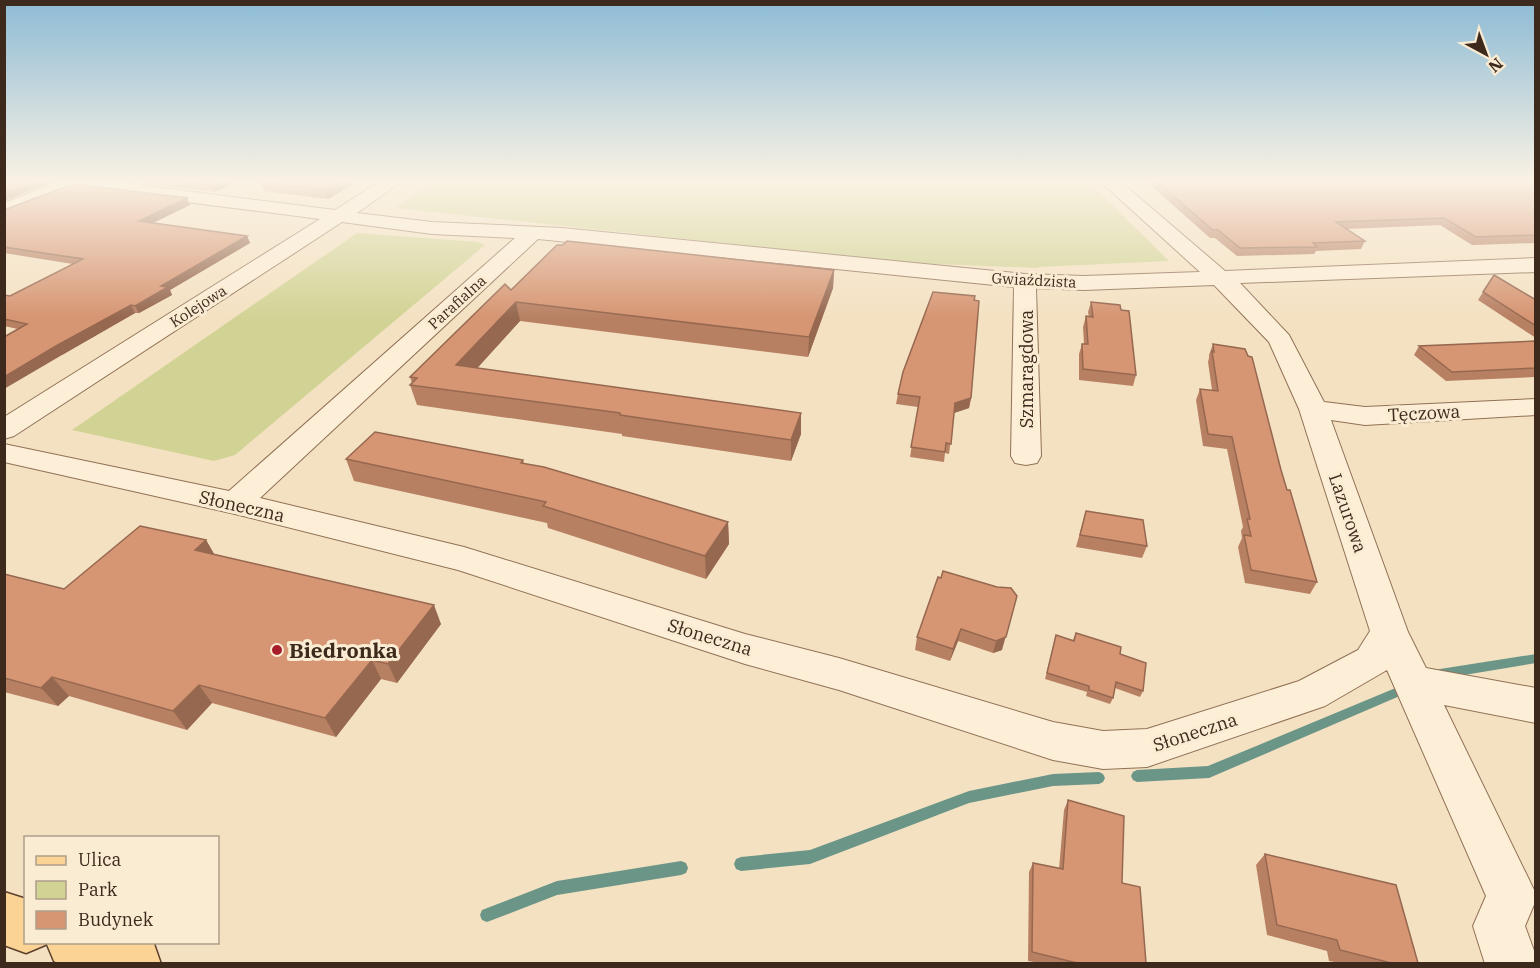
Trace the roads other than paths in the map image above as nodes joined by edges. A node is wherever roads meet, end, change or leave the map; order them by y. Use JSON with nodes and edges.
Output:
{"nodes":[{"id":1,"x":322,"y":227,"type":"edge"},
{"id":2,"x":426,"y":227,"type":"edge"},
{"id":3,"x":1161,"y":227,"type":"edge"},
{"id":4,"x":534,"y":232,"type":"junction"},
{"id":5,"x":1536,"y":265,"type":"edge"},
{"id":6,"x":1219,"y":278,"type":"junction"},
{"id":7,"x":1025,"y":281,"type":"junction"},
{"id":8,"x":1536,"y":407,"type":"edge"},
{"id":9,"x":1312,"y":409,"type":"junction"},
{"id":10,"x":4,"y":430,"type":"edge"},
{"id":11,"x":4,"y":453,"type":"edge"},
{"id":12,"x":1026,"y":456,"type":"dead end"},
{"id":13,"x":236,"y":503,"type":"junction"},
{"id":14,"x":1389,"y":632,"type":"junction"},
{"id":15,"x":1412,"y":682,"type":"junction"},
{"id":16,"x":1536,"y":706,"type":"edge"},
{"id":17,"x":1524,"y":896,"type":"edge"},
{"id":18,"x":4,"y":918,"type":"edge"},
{"id":19,"x":24,"y":925,"type":"edge"},
{"id":20,"x":79,"y":944,"type":"edge"},
{"id":21,"x":134,"y":963,"type":"edge"},
{"id":22,"x":1512,"y":963,"type":"edge"}],
"edges":[{"from":1,"to":10,"type":"street","name":"Kolejowa"},
{"from":2,"to":4,"type":"street"},
{"from":3,"to":6,"type":"street","name":"Lazurowa"},
{"from":4,"to":7,"type":"street","name":"Gwiaździsta"},
{"from":4,"to":13,"type":"street","name":"Parafialna"},
{"from":5,"to":6,"type":"street","name":"Gwiaździsta"},
{"from":6,"to":7,"type":"street","name":"Gwiaździsta"},
{"from":6,"to":9,"type":"street","name":"Lazurowa"},
{"from":7,"to":12,"type":"street","name":"Szmaragdowa"},
{"from":8,"to":9,"type":"street","name":"Tęczowa"},
{"from":9,"to":14,"type":"street","name":"Lazurowa"},
{"from":11,"to":13,"type":"street","name":"Słoneczna"},
{"from":13,"to":14,"type":"street","name":"Słoneczna"},
{"from":14,"to":15,"type":"street","name":"Lazurowa"},
{"from":15,"to":16,"type":"street"},
{"from":15,"to":17,"type":"street","name":"Lazurowa"},
{"from":17,"to":22,"type":"street"},
{"from":18,"to":19,"type":"main road"},
{"from":20,"to":21,"type":"main road"}]}
